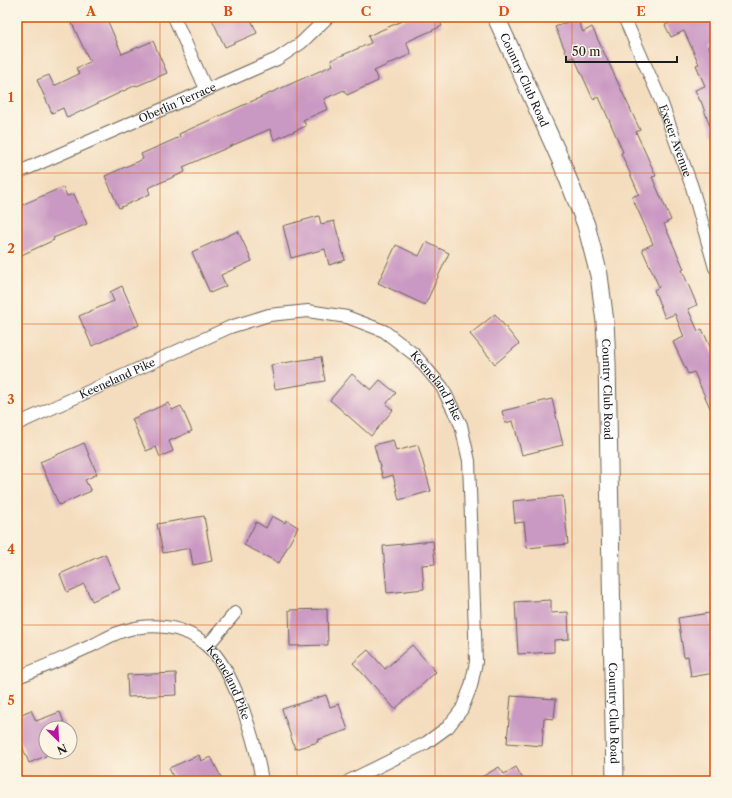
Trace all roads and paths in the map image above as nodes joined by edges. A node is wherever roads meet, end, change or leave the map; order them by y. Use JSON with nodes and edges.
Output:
{"nodes":[{"id":1,"x":174,"y":17,"type":"edge"},
{"id":2,"x":328,"y":17,"type":"edge"},
{"id":3,"x":496,"y":17,"type":"edge"},
{"id":4,"x":624,"y":17,"type":"edge"},
{"id":5,"x":206,"y":89,"type":"junction"},
{"id":6,"x":17,"y":173,"type":"edge"},
{"id":7,"x":715,"y":268,"type":"edge"},
{"id":8,"x":17,"y":424,"type":"edge"},
{"id":9,"x":235,"y":613,"type":"dead end"},
{"id":10,"x":208,"y":645,"type":"junction"},
{"id":11,"x":17,"y":677,"type":"edge"},
{"id":12,"x":262,"y":781,"type":"edge"},
{"id":13,"x":349,"y":781,"type":"edge"},
{"id":14,"x":615,"y":781,"type":"edge"}],
"edges":[{"from":1,"to":5,"type":"street"},
{"from":2,"to":5,"type":"street","name":"Oberlin Terrace"},
{"from":3,"to":14,"type":"main road","name":"Country Club Road"},
{"from":4,"to":7,"type":"street","name":"Exeter Avenue"},
{"from":5,"to":6,"type":"street","name":"Oberlin Terrace"},
{"from":8,"to":13,"type":"street","name":"Keeneland Pike"},
{"from":9,"to":10,"type":"street"},
{"from":10,"to":11,"type":"street","name":"Keeneland Pike"},
{"from":10,"to":12,"type":"street","name":"Keeneland Pike"}]}
